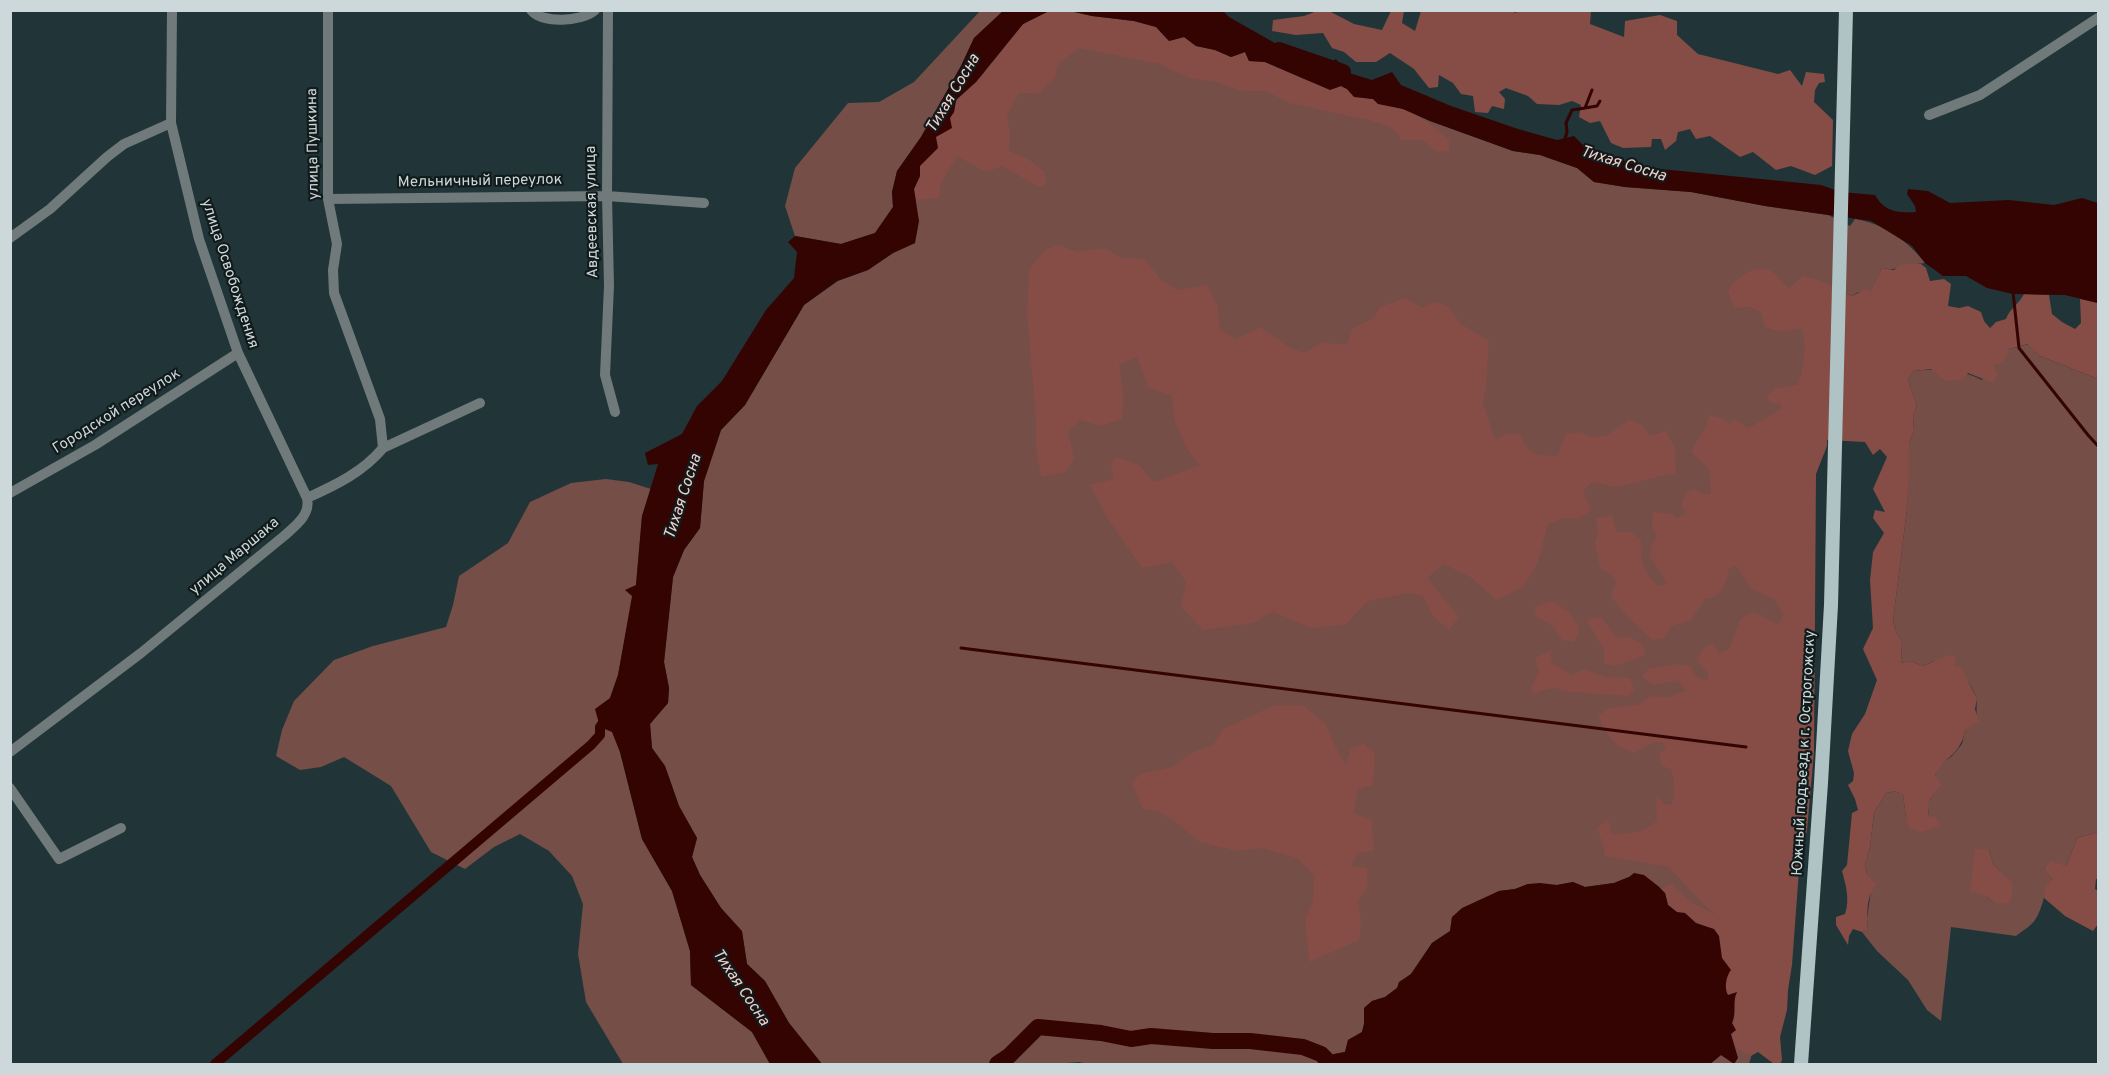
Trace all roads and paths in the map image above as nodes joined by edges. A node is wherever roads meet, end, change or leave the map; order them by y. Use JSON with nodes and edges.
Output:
{"nodes":[{"id":1,"x":172,"y":10,"type":"edge"},
{"id":2,"x":328,"y":10,"type":"edge"},
{"id":3,"x":531,"y":10,"type":"edge"},
{"id":4,"x":595,"y":10,"type":"edge"},
{"id":5,"x":608,"y":10,"type":"edge"},
{"id":6,"x":1845,"y":10,"type":"edge"},
{"id":7,"x":2098,"y":18,"type":"edge"},
{"id":8,"x":1929,"y":114,"type":"dead end"},
{"id":9,"x":171,"y":123,"type":"junction"},
{"id":10,"x":607,"y":196,"type":"junction"},
{"id":11,"x":328,"y":199,"type":"junction"},
{"id":12,"x":704,"y":203,"type":"dead end"},
{"id":13,"x":10,"y":238,"type":"edge"},
{"id":14,"x":238,"y":353,"type":"junction"},
{"id":15,"x":480,"y":403,"type":"dead end"},
{"id":16,"x":615,"y":412,"type":"dead end"},
{"id":17,"x":383,"y":448,"type":"junction"},
{"id":18,"x":10,"y":493,"type":"edge"},
{"id":19,"x":308,"y":498,"type":"junction"},
{"id":20,"x":10,"y":752,"type":"edge"},
{"id":21,"x":10,"y":788,"type":"edge"},
{"id":22,"x":121,"y":828,"type":"dead end"},
{"id":23,"x":1801,"y":1065,"type":"edge"}],
"edges":[{"from":1,"to":9,"type":"street","name":"улица Освобождения"},
{"from":2,"to":11,"type":"street","name":"улица Пушкина"},
{"from":3,"to":4,"type":"street"},
{"from":5,"to":10,"type":"street","name":"Авдеевская улица"},
{"from":6,"to":23,"type":"main road","name":"Южный подъезд к г. Острогожску"},
{"from":7,"to":8,"type":"street"},
{"from":9,"to":13,"type":"street"},
{"from":9,"to":14,"type":"street","name":"улица Освобождения"},
{"from":10,"to":11,"type":"street","name":"Мельничный переулок"},
{"from":10,"to":12,"type":"street","name":"Мельничный переулок"},
{"from":10,"to":16,"type":"street","name":"Авдеевская улица"},
{"from":11,"to":17,"type":"street","name":"улица Пушкина"},
{"from":14,"to":18,"type":"street","name":"Городской переулок"},
{"from":14,"to":19,"type":"street","name":"улица Освобождения"},
{"from":15,"to":17,"type":"street"},
{"from":17,"to":19,"type":"street"},
{"from":19,"to":20,"type":"street","name":"улица Маршака"},
{"from":21,"to":22,"type":"street"}]}
